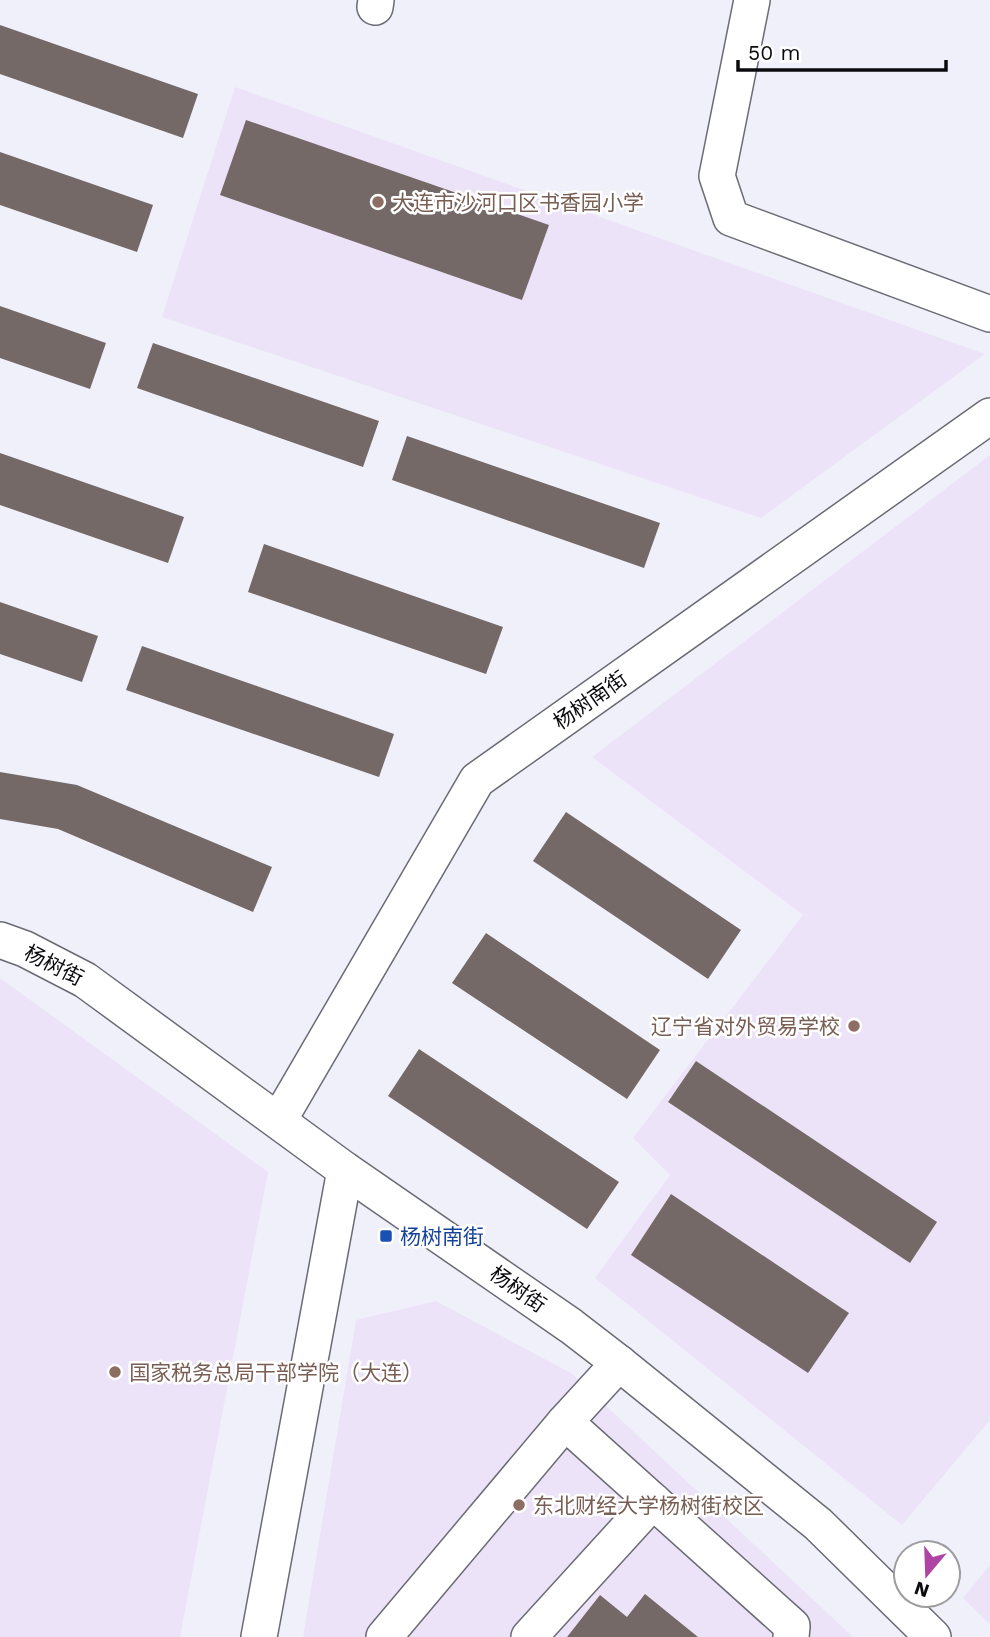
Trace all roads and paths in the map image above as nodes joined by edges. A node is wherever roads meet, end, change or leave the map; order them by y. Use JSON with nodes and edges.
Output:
{"nodes":[{"id":1,"x":752,"y":0,"type":"edge"},
{"id":2,"x":990,"y":314,"type":"edge"},
{"id":3,"x":990,"y":416,"type":"edge"},
{"id":4,"x":0,"y":940,"type":"edge"},
{"id":5,"x":279,"y":1120,"type":"junction"},
{"id":6,"x":345,"y":1170,"type":"junction"},
{"id":7,"x":619,"y":1363,"type":"junction"},
{"id":8,"x":565,"y":1422,"type":"junction"},
{"id":9,"x":653,"y":1501,"type":"junction"},
{"id":10,"x":259,"y":1637,"type":"edge"},
{"id":11,"x":384,"y":1637,"type":"edge"},
{"id":12,"x":529,"y":1637,"type":"edge"},
{"id":13,"x":791,"y":1637,"type":"edge"},
{"id":14,"x":933,"y":1637,"type":"edge"}],
"edges":[{"from":1,"to":2,"type":"street"},
{"from":3,"to":5,"type":"street","name":"杨树南街"},
{"from":4,"to":5,"type":"street","name":"杨树街"},
{"from":5,"to":6,"type":"street","name":"杨树街"},
{"from":6,"to":7,"type":"street","name":"杨树街"},
{"from":6,"to":10,"type":"street"},
{"from":7,"to":8,"type":"street"},
{"from":7,"to":14,"type":"street","name":"杨树街"},
{"from":8,"to":9,"type":"street"},
{"from":8,"to":11,"type":"street"},
{"from":9,"to":12,"type":"street"},
{"from":9,"to":13,"type":"street"}]}
